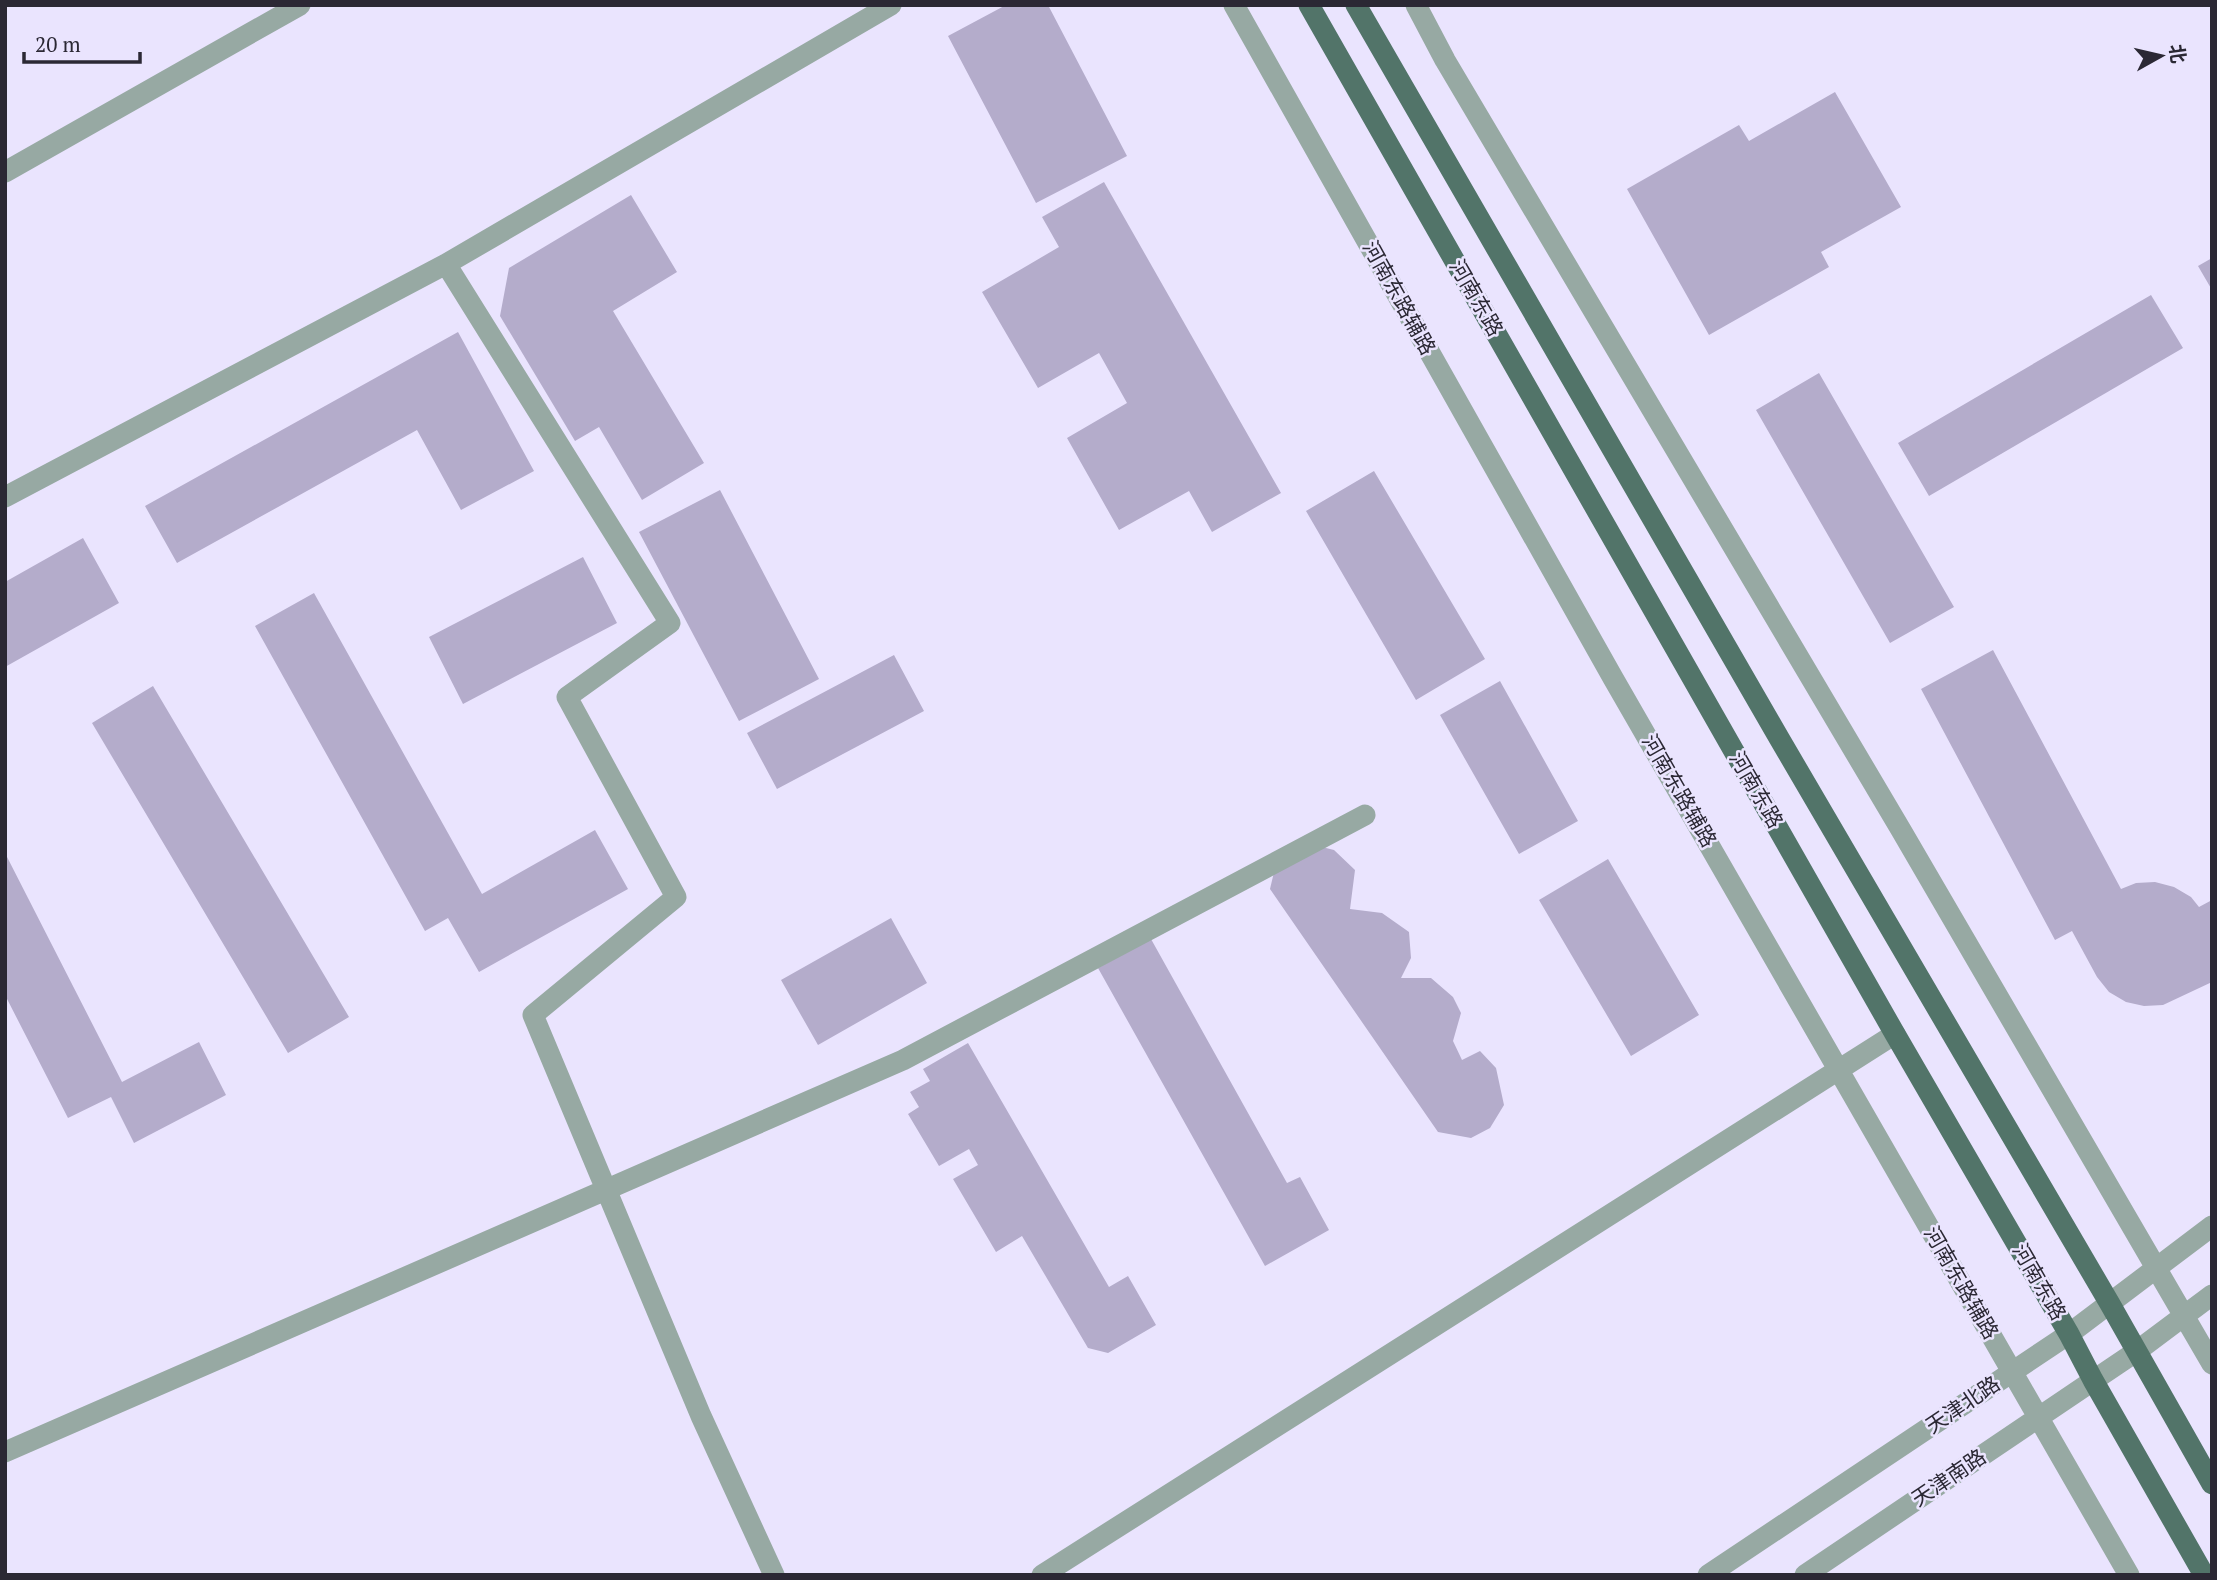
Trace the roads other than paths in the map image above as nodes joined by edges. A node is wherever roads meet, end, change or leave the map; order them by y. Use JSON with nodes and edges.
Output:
{"nodes":[{"id":1,"x":300,"y":5,"type":"edge"},
{"id":2,"x":891,"y":5,"type":"edge"},
{"id":3,"x":1234,"y":5,"type":"edge"},
{"id":4,"x":1309,"y":5,"type":"edge"},
{"id":5,"x":1356,"y":5,"type":"edge"},
{"id":6,"x":1416,"y":5,"type":"edge"},
{"id":7,"x":5,"y":172,"type":"edge"},
{"id":8,"x":446,"y":264,"type":"junction"},
{"id":9,"x":5,"y":497,"type":"edge"},
{"id":10,"x":1365,"y":815,"type":"dead end"},
{"id":11,"x":1895,"y":1034,"type":"junction"},
{"id":12,"x":1839,"y":1069,"type":"junction"},
{"id":13,"x":607,"y":1190,"type":"junction"},
{"id":14,"x":2212,"y":1226,"type":"edge"},
{"id":15,"x":2155,"y":1269,"type":"junction"},
{"id":16,"x":2212,"y":1295,"type":"edge"},
{"id":17,"x":2110,"y":1304,"type":"junction"},
{"id":18,"x":2184,"y":1316,"type":"junction"},
{"id":19,"x":2069,"y":1334,"type":"junction"},
{"id":20,"x":2137,"y":1351,"type":"junction"},
{"id":21,"x":2212,"y":1364,"type":"edge"},
{"id":22,"x":2012,"y":1373,"type":"junction"},
{"id":23,"x":2093,"y":1380,"type":"junction"},
{"id":24,"x":2039,"y":1416,"type":"junction"},
{"id":25,"x":5,"y":1452,"type":"edge"},
{"id":26,"x":2212,"y":1484,"type":"edge"},
{"id":27,"x":774,"y":1575,"type":"edge"},
{"id":28,"x":1042,"y":1575,"type":"edge"},
{"id":29,"x":1708,"y":1575,"type":"edge"},
{"id":30,"x":1805,"y":1575,"type":"edge"},
{"id":31,"x":2129,"y":1575,"type":"edge"},
{"id":32,"x":2204,"y":1575,"type":"edge"}],
"edges":[{"from":1,"to":7,"type":"street"},
{"from":2,"to":8,"type":"street"},
{"from":3,"to":12,"type":"street","name":"河南东路辅路"},
{"from":4,"to":11,"type":"main road","name":"河南东路"},
{"from":5,"to":17,"type":"main road","name":"河南东路"},
{"from":6,"to":15,"type":"street"},
{"from":8,"to":9,"type":"street"},
{"from":8,"to":13,"type":"street"},
{"from":10,"to":13,"type":"street"},
{"from":11,"to":12,"type":"street"},
{"from":11,"to":19,"type":"main road","name":"河南东路"},
{"from":12,"to":22,"type":"street","name":"河南东路辅路"},
{"from":12,"to":28,"type":"street"},
{"from":13,"to":25,"type":"street"},
{"from":13,"to":27,"type":"street"},
{"from":14,"to":15,"type":"street","name":"天津北路"},
{"from":15,"to":17,"type":"street","name":"天津北路"},
{"from":15,"to":18,"type":"street"},
{"from":16,"to":18,"type":"street"},
{"from":17,"to":19,"type":"street","name":"天津北路"},
{"from":17,"to":20,"type":"main road","name":"河南东路"},
{"from":18,"to":20,"type":"street"},
{"from":18,"to":21,"type":"street"},
{"from":19,"to":22,"type":"street","name":"天津北路"},
{"from":19,"to":23,"type":"main road","name":"河南东路"},
{"from":20,"to":23,"type":"street"},
{"from":20,"to":26,"type":"main road","name":"河南东路"},
{"from":22,"to":24,"type":"street","name":"河南东路辅路"},
{"from":22,"to":29,"type":"street","name":"天津北路"},
{"from":23,"to":24,"type":"street","name":"天津南路"},
{"from":23,"to":32,"type":"main road","name":"河南东路"},
{"from":24,"to":30,"type":"street","name":"天津南路"},
{"from":24,"to":31,"type":"street","name":"河南东路辅路"}]}
